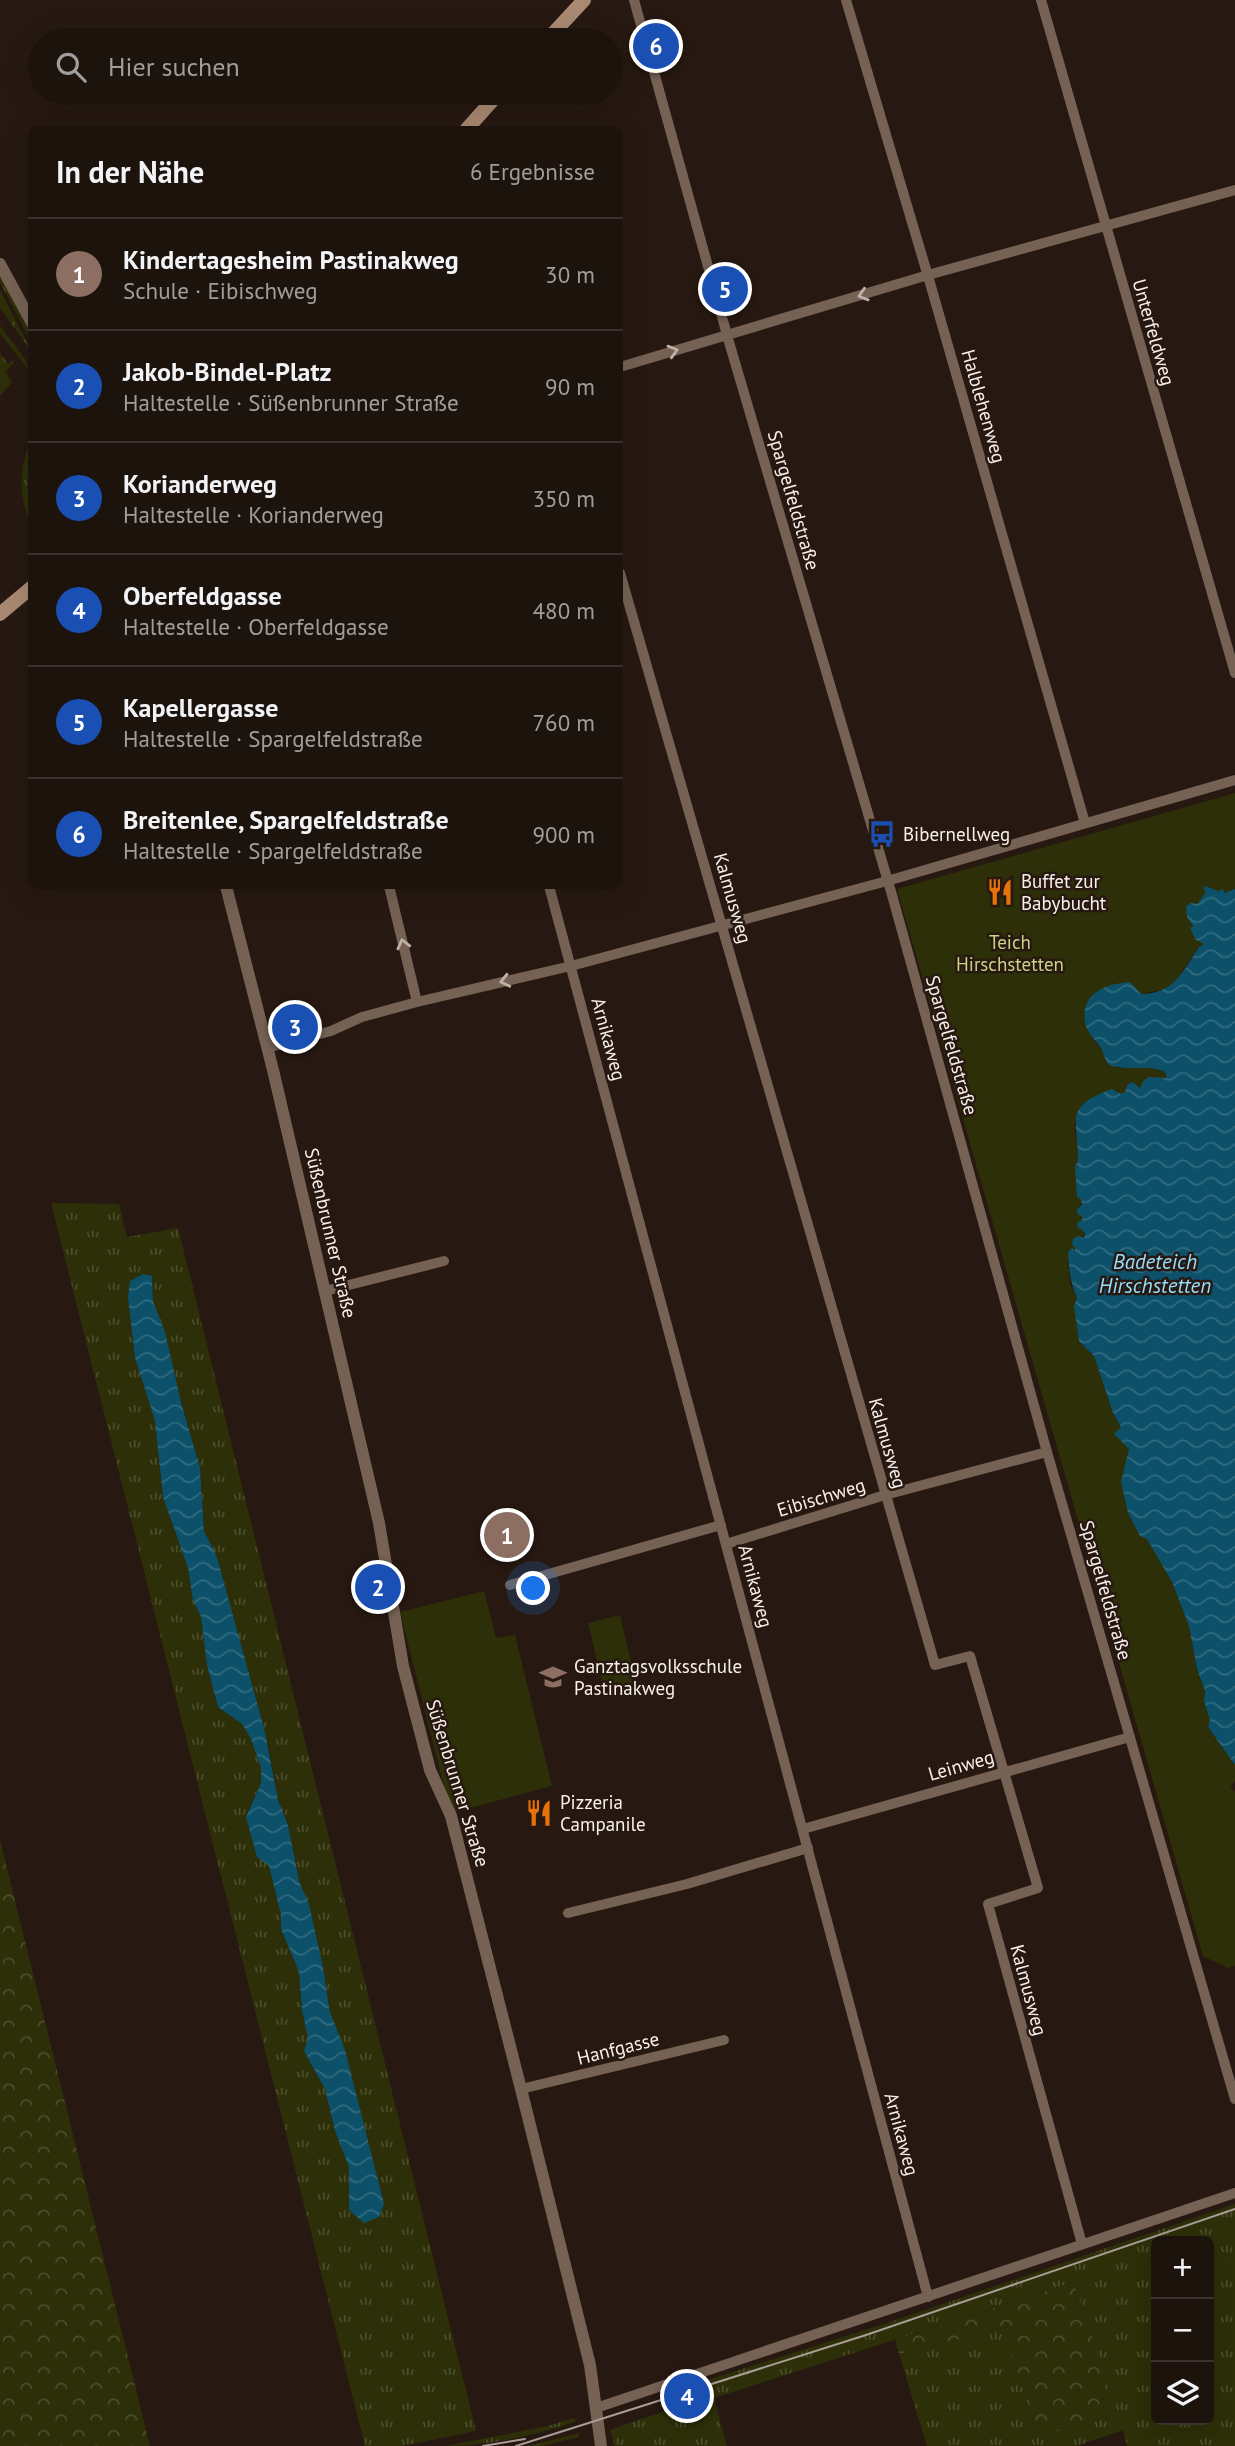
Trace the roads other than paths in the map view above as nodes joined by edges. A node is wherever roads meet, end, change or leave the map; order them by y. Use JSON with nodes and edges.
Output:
{"nodes":[{"id":1,"x":584,"y":0,"type":"edge"},
{"id":2,"x":634,"y":0,"type":"edge"},
{"id":3,"x":846,"y":0,"type":"edge"},
{"id":4,"x":1041,"y":0,"type":"edge"},
{"id":5,"x":558,"y":28,"type":"edge"},
{"id":6,"x":488,"y":105,"type":"edge"},
{"id":7,"x":470,"y":126,"type":"edge"},
{"id":8,"x":1235,"y":190,"type":"edge"},
{"id":9,"x":1105,"y":226,"type":"junction"},
{"id":10,"x":0,"y":264,"type":"edge"},
{"id":11,"x":928,"y":275,"type":"junction"},
{"id":12,"x":28,"y":316,"type":"edge"},
{"id":13,"x":727,"y":335,"type":"junction"},
{"id":14,"x":623,"y":366,"type":"edge"},
{"id":15,"x":623,"y":583,"type":"edge"},
{"id":16,"x":28,"y":590,"type":"edge"},
{"id":17,"x":0,"y":614,"type":"edge"},
{"id":18,"x":1235,"y":673,"type":"edge"},
{"id":19,"x":1235,"y":780,"type":"edge"},
{"id":20,"x":1086,"y":823,"type":"junction"},
{"id":21,"x":887,"y":881,"type":"junction"},
{"id":22,"x":227,"y":889,"type":"edge"},
{"id":23,"x":390,"y":889,"type":"edge"},
{"id":24,"x":551,"y":889,"type":"edge"},
{"id":25,"x":723,"y":925,"type":"junction"},
{"id":26,"x":571,"y":966,"type":"junction"},
{"id":27,"x":417,"y":1002,"type":"junction"},
{"id":28,"x":267,"y":1048,"type":"junction"},
{"id":29,"x":444,"y":1261,"type":"dead end"},
{"id":30,"x":325,"y":1291,"type":"junction"},
{"id":31,"x":1047,"y":1452,"type":"junction"},
{"id":32,"x":885,"y":1495,"type":"junction"},
{"id":33,"x":721,"y":1525,"type":"junction"},
{"id":34,"x":726,"y":1544,"type":"junction"},
{"id":35,"x":510,"y":1584,"type":"dead end"},
{"id":36,"x":1130,"y":1737,"type":"junction"},
{"id":37,"x":1004,"y":1771,"type":"junction"},
{"id":38,"x":803,"y":1829,"type":"junction"},
{"id":39,"x":808,"y":1848,"type":"junction"},
{"id":40,"x":568,"y":1913,"type":"dead end"},
{"id":41,"x":723,"y":2040,"type":"dead end"},
{"id":42,"x":521,"y":2089,"type":"junction"},
{"id":43,"x":1235,"y":2099,"type":"edge"},
{"id":44,"x":1235,"y":2193,"type":"edge"},
{"id":45,"x":1082,"y":2244,"type":"junction"},
{"id":46,"x":928,"y":2297,"type":"junction"},
{"id":47,"x":596,"y":2408,"type":"junction"},
{"id":48,"x":601,"y":2446,"type":"edge"}],
"edges":[{"from":1,"to":5,"type":"main road"},
{"from":2,"to":13,"type":"street","name":"Spargelfeldstraße"},
{"from":3,"to":11,"type":"street","name":"Halblehenweg"},
{"from":4,"to":9,"type":"street","name":"Unterfeldweg"},
{"from":6,"to":7,"type":"main road"},
{"from":8,"to":9,"type":"street"},
{"from":9,"to":11,"type":"street"},
{"from":9,"to":18,"type":"street","name":"Unterfeldweg"},
{"from":10,"to":12,"type":"street"},
{"from":11,"to":13,"type":"street","one_way":true},
{"from":11,"to":20,"type":"street","name":"Halblehenweg"},
{"from":14,"to":13,"type":"street","one_way":true},
{"from":13,"to":21,"type":"street","name":"Spargelfeldstraße"},
{"from":15,"to":25,"type":"street","name":"Kalmusweg"},
{"from":16,"to":17,"type":"main road"},
{"from":19,"to":20,"type":"street"},
{"from":20,"to":21,"type":"street"},
{"from":21,"to":25,"type":"street"},
{"from":21,"to":31,"type":"street","name":"Spargelfeldstraße"},
{"from":22,"to":28,"type":"street","name":"Süßenbrunner Straße"},
{"from":27,"to":23,"type":"street","one_way":true},
{"from":24,"to":26,"type":"street","name":"Arnikaweg"},
{"from":25,"to":26,"type":"street"},
{"from":25,"to":32,"type":"street","name":"Kalmusweg"},
{"from":26,"to":27,"type":"street","one_way":true},
{"from":26,"to":33,"type":"street","name":"Arnikaweg"},
{"from":27,"to":28,"type":"street"},
{"from":28,"to":30,"type":"street","name":"Süßenbrunner Straße"},
{"from":29,"to":30,"type":"street"},
{"from":30,"to":42,"type":"street","name":"Süßenbrunner Straße"},
{"from":31,"to":32,"type":"street","name":"Eibischweg"},
{"from":31,"to":36,"type":"street","name":"Spargelfeldstraße"},
{"from":32,"to":34,"type":"street","name":"Eibischweg"},
{"from":32,"to":37,"type":"street","name":"Kalmusweg"},
{"from":33,"to":34,"type":"street","name":"Arnikaweg"},
{"from":33,"to":35,"type":"street"},
{"from":34,"to":38,"type":"street","name":"Arnikaweg"},
{"from":36,"to":37,"type":"street","name":"Leinweg"},
{"from":36,"to":43,"type":"street","name":"Spargelfeldstraße"},
{"from":37,"to":38,"type":"street","name":"Leinweg"},
{"from":37,"to":45,"type":"street","name":"Kalmusweg"},
{"from":38,"to":39,"type":"street","name":"Arnikaweg"},
{"from":39,"to":40,"type":"street"},
{"from":39,"to":46,"type":"street","name":"Arnikaweg"},
{"from":41,"to":42,"type":"street","name":"Hanfgasse"},
{"from":42,"to":47,"type":"street","name":"Süßenbrunner Straße"},
{"from":44,"to":45,"type":"street"},
{"from":45,"to":46,"type":"street"},
{"from":46,"to":47,"type":"street"},
{"from":47,"to":48,"type":"street","name":"Süßenbrunner Straße"}]}
